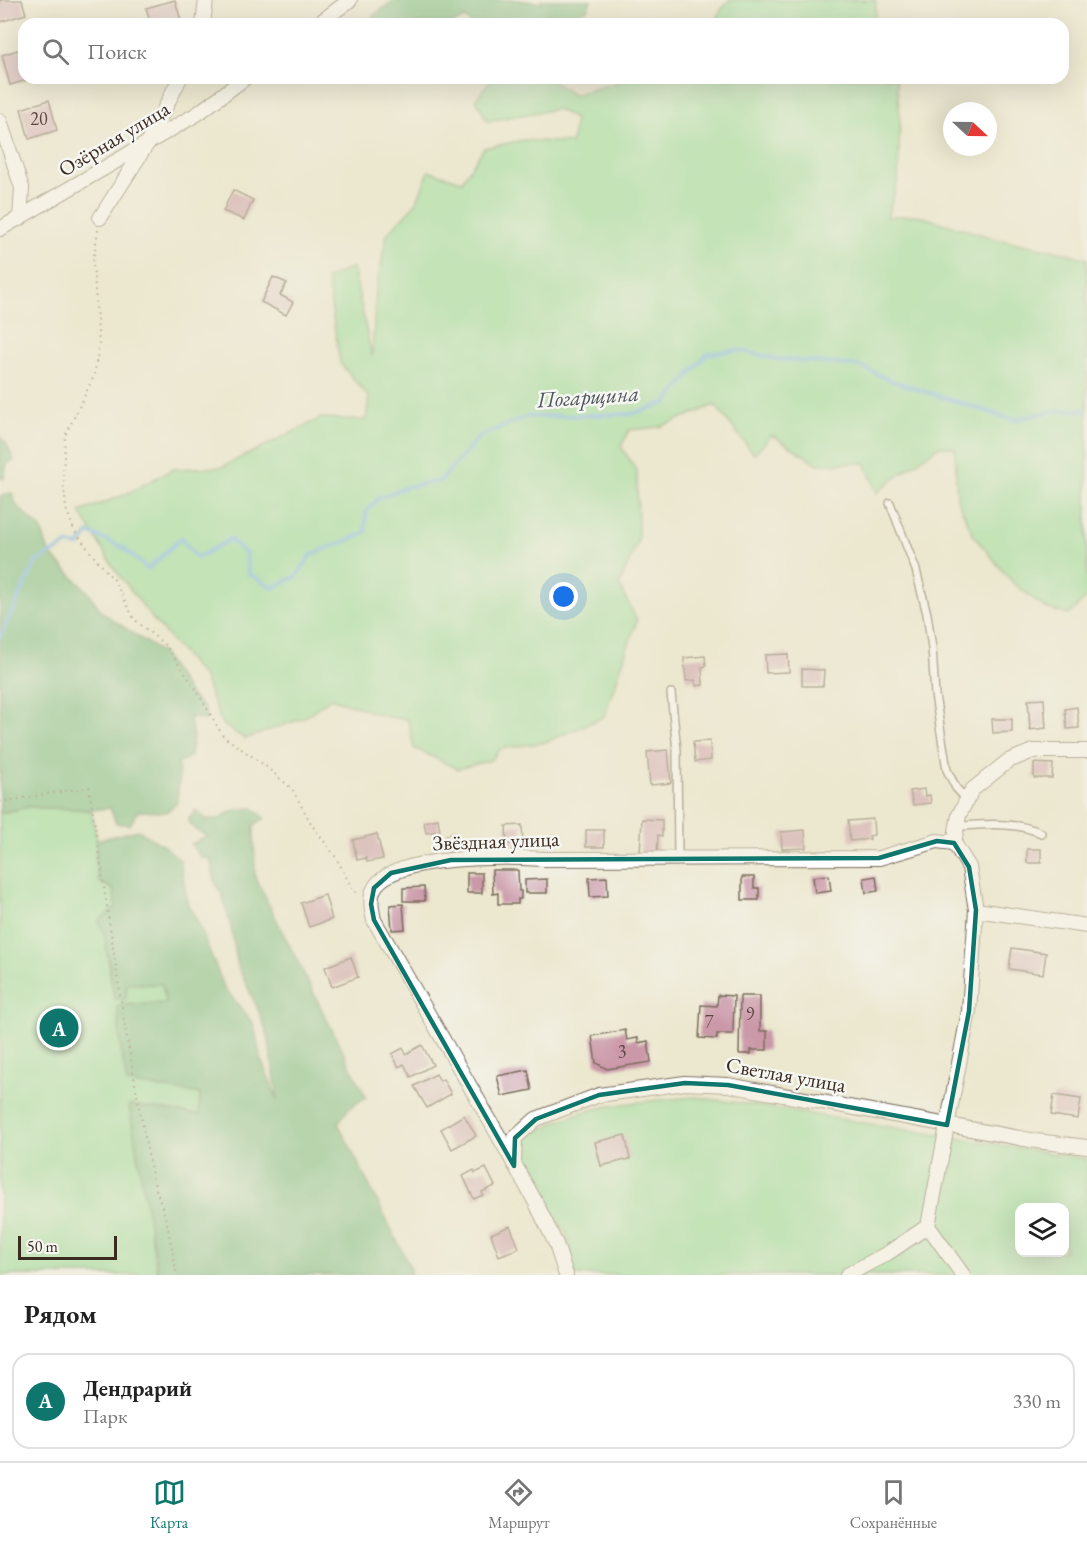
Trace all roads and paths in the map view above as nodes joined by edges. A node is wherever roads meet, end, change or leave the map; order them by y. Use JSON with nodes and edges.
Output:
{"nodes":[{"id":1,"x":206,"y":0,"type":"edge"},
{"id":2,"x":351,"y":0,"type":"edge"},
{"id":3,"x":204,"y":18,"type":"edge"},
{"id":4,"x":326,"y":18,"type":"edge"},
{"id":5,"x":177,"y":84,"type":"edge"},
{"id":6,"x":237,"y":84,"type":"edge"},
{"id":7,"x":0,"y":120,"type":"edge"},
{"id":8,"x":147,"y":144,"type":"junction"},
{"id":9,"x":100,"y":218,"type":"joint"},
{"id":10,"x":20,"y":219,"type":"junction"},
{"id":11,"x":0,"y":229,"type":"edge"},
{"id":12,"x":890,"y":503,"type":"dead end"},
{"id":13,"x":671,"y":693,"type":"dead end"},
{"id":14,"x":1087,"y":751,"type":"edge"},
{"id":15,"x":967,"y":800,"type":"junction"},
{"id":16,"x":0,"y":802,"type":"edge"},
{"id":17,"x":957,"y":826,"type":"junction"},
{"id":18,"x":1041,"y":833,"type":"dead end"},
{"id":19,"x":954,"y":843,"type":"junction"},
{"id":20,"x":678,"y":859,"type":"junction"},
{"id":21,"x":373,"y":895,"type":"junction"},
{"id":22,"x":976,"y":910,"type":"junction"},
{"id":23,"x":1087,"y":926,"type":"edge"},
{"id":24,"x":946,"y":1125,"type":"junction"},
{"id":25,"x":1087,"y":1147,"type":"edge"},
{"id":26,"x":514,"y":1166,"type":"junction"},
{"id":27,"x":928,"y":1226,"type":"junction"},
{"id":28,"x":177,"y":1275,"type":"edge"},
{"id":29,"x":566,"y":1275,"type":"edge"},
{"id":30,"x":847,"y":1275,"type":"edge"},
{"id":31,"x":963,"y":1275,"type":"edge"}],
"edges":[{"from":1,"to":3,"type":"street"},
{"from":2,"to":4,"type":"street"},
{"from":5,"to":8,"type":"street"},
{"from":6,"to":8,"type":"street","name":"Озёрная улица"},
{"from":7,"to":10,"type":"street"},
{"from":8,"to":9,"type":"street"},
{"from":8,"to":10,"type":"street","name":"Озёрная улица"},
{"from":9,"to":21,"type":"path"},
{"from":10,"to":11,"type":"street","name":"Озёрная улица"},
{"from":12,"to":15,"type":"lane"},
{"from":13,"to":20,"type":"lane"},
{"from":14,"to":15,"type":"street"},
{"from":15,"to":17,"type":"street"},
{"from":16,"to":28,"type":"path"},
{"from":17,"to":18,"type":"lane"},
{"from":17,"to":19,"type":"street"},
{"from":19,"to":20,"type":"street","name":"Звёздная улица"},
{"from":19,"to":22,"type":"street"},
{"from":20,"to":21,"type":"street","name":"Звёздная улица"},
{"from":21,"to":26,"type":"street"},
{"from":22,"to":23,"type":"street"},
{"from":22,"to":24,"type":"street"},
{"from":24,"to":25,"type":"street","name":"Светлая улица"},
{"from":24,"to":26,"type":"street","name":"Светлая улица"},
{"from":24,"to":27,"type":"street"},
{"from":26,"to":29,"type":"street"},
{"from":27,"to":30,"type":"street"},
{"from":27,"to":31,"type":"street"}]}
